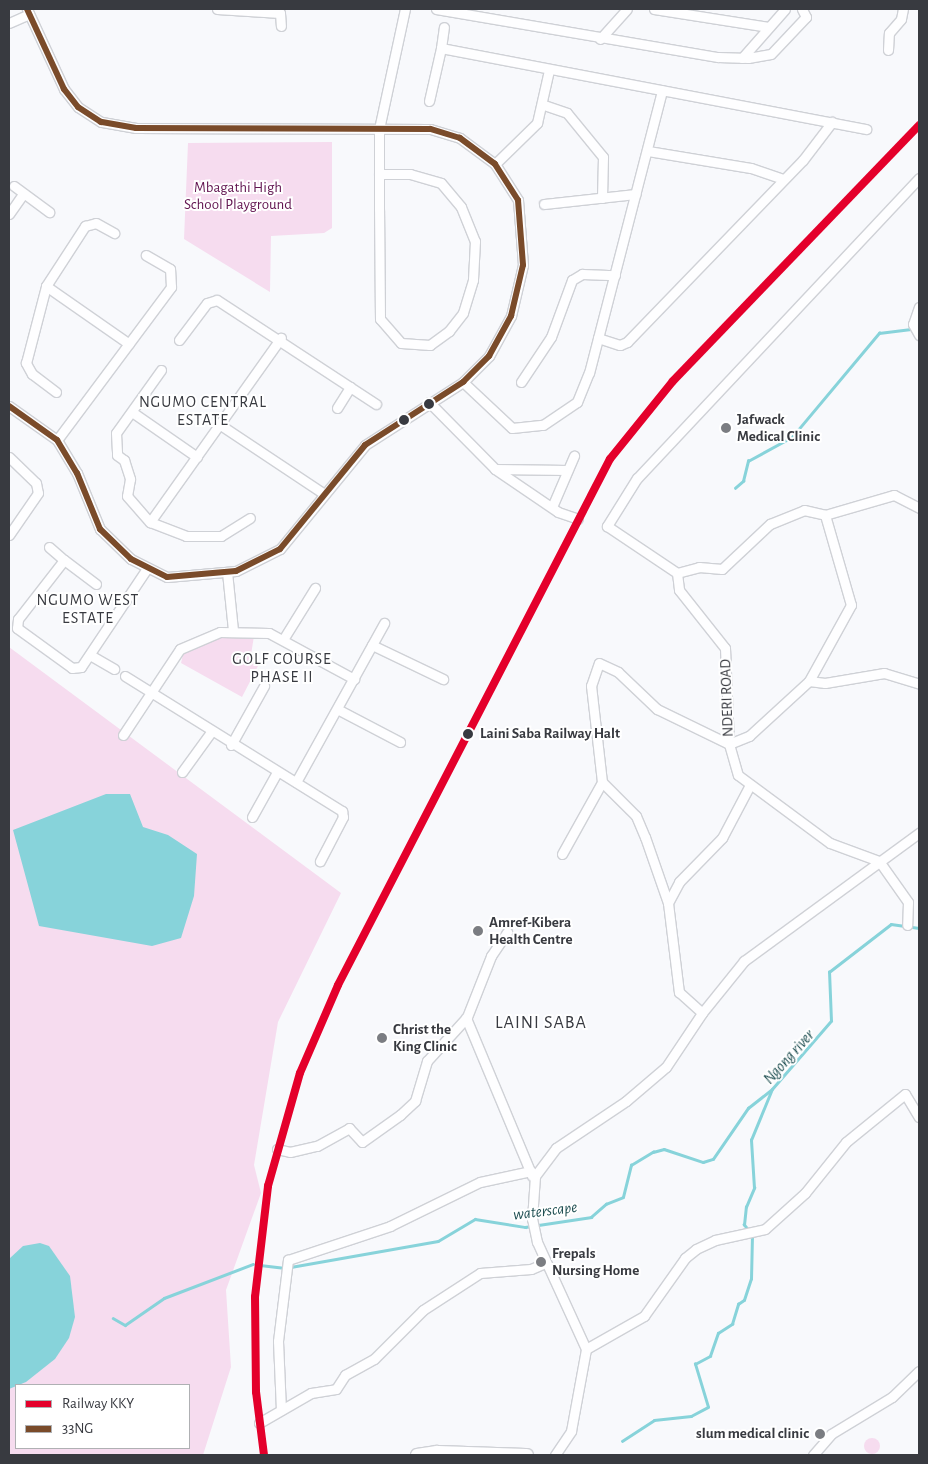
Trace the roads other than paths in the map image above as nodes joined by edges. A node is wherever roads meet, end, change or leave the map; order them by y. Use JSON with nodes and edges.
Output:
{"nodes":[{"id":1,"x":217,"y":9,"type":"edge"},
{"id":2,"x":405,"y":9,"type":"edge"},
{"id":3,"x":436,"y":9,"type":"edge"},
{"id":4,"x":626,"y":9,"type":"edge"},
{"id":5,"x":654,"y":9,"type":"edge"},
{"id":6,"x":785,"y":9,"type":"edge"},
{"id":7,"x":802,"y":9,"type":"edge"},
{"id":8,"x":903,"y":9,"type":"edge"},
{"id":9,"x":28,"y":11,"type":"edge"},
{"id":10,"x":9,"y":23,"type":"edge"},
{"id":11,"x":281,"y":26,"type":"dead end"},
{"id":12,"x":444,"y":27,"type":"dead end"},
{"id":13,"x":769,"y":28,"type":"junction"},
{"id":14,"x":600,"y":39,"type":"junction"},
{"id":15,"x":440,"y":48,"type":"junction"},
{"id":16,"x":888,"y":50,"type":"dead end"},
{"id":17,"x":742,"y":58,"type":"junction"},
{"id":18,"x":549,"y":70,"type":"junction"},
{"id":19,"x":662,"y":90,"type":"junction"},
{"id":20,"x":429,"y":101,"type":"dead end"},
{"id":21,"x":544,"y":105,"type":"junction"},
{"id":22,"x":832,"y":122,"type":"junction"},
{"id":23,"x":379,"y":129,"type":"junction"},
{"id":24,"x":866,"y":129,"type":"dead end"},
{"id":25,"x":648,"y":151,"type":"junction"},
{"id":26,"x":495,"y":164,"type":"junction"},
{"id":27,"x":379,"y":174,"type":"junction"},
{"id":28,"x":919,"y":178,"type":"edge"},
{"id":29,"x":783,"y":179,"type":"junction"},
{"id":30,"x":14,"y":186,"type":"dead end"},
{"id":31,"x":23,"y":194,"type":"junction"},
{"id":32,"x":636,"y":194,"type":"junction"},
{"id":33,"x":602,"y":198,"type":"junction"},
{"id":34,"x":544,"y":204,"type":"dead end"},
{"id":35,"x":49,"y":212,"type":"dead end"},
{"id":36,"x":9,"y":214,"type":"edge"},
{"id":37,"x":114,"y":233,"type":"dead end"},
{"id":38,"x":146,"y":255,"type":"dead end"},
{"id":39,"x":615,"y":275,"type":"junction"},
{"id":40,"x":46,"y":286,"type":"junction"},
{"id":41,"x":919,"y":307,"type":"edge"},
{"id":42,"x":916,"y":331,"type":"edge"},
{"id":43,"x":281,"y":338,"type":"junction"},
{"id":44,"x":598,"y":338,"type":"junction"},
{"id":45,"x":179,"y":340,"type":"dead end"},
{"id":46,"x":129,"y":344,"type":"junction"},
{"id":47,"x":162,"y":370,"type":"dead end"},
{"id":48,"x":463,"y":382,"type":"junction"},
{"id":49,"x":521,"y":382,"type":"dead end"},
{"id":50,"x":350,"y":387,"type":"junction"},
{"id":51,"x":56,"y":392,"type":"dead end"},
{"id":52,"x":429,"y":402,"type":"junction"},
{"id":53,"x":376,"y":404,"type":"dead end"},
{"id":54,"x":9,"y":406,"type":"edge"},
{"id":55,"x":337,"y":408,"type":"dead end"},
{"id":56,"x":132,"y":412,"type":"junction"},
{"id":57,"x":220,"y":424,"type":"junction"},
{"id":58,"x":58,"y":440,"type":"junction"},
{"id":59,"x":574,"y":456,"type":"dead end"},
{"id":60,"x":9,"y":457,"type":"edge"},
{"id":61,"x":197,"y":457,"type":"junction"},
{"id":62,"x":495,"y":469,"type":"junction"},
{"id":63,"x":567,"y":470,"type":"junction"},
{"id":64,"x":323,"y":493,"type":"junction"},
{"id":65,"x":552,"y":507,"type":"junction"},
{"id":66,"x":919,"y":508,"type":"edge"},
{"id":67,"x":825,"y":516,"type":"junction"},
{"id":68,"x":250,"y":518,"type":"dead end"},
{"id":69,"x":578,"y":519,"type":"dead end"},
{"id":70,"x":150,"y":522,"type":"junction"},
{"id":71,"x":9,"y":535,"type":"edge"},
{"id":72,"x":49,"y":547,"type":"dead end"},
{"id":73,"x":64,"y":560,"type":"junction"},
{"id":74,"x":146,"y":570,"type":"junction"},
{"id":75,"x":227,"y":572,"type":"junction"},
{"id":76,"x":678,"y":573,"type":"junction"},
{"id":77,"x":96,"y":584,"type":"dead end"},
{"id":78,"x":315,"y":588,"type":"dead end"},
{"id":79,"x":384,"y":623,"type":"dead end"},
{"id":80,"x":233,"y":630,"type":"junction"},
{"id":81,"x":284,"y":638,"type":"junction"},
{"id":82,"x":372,"y":645,"type":"junction"},
{"id":83,"x":90,"y":655,"type":"junction"},
{"id":84,"x":114,"y":669,"type":"dead end"},
{"id":85,"x":125,"y":676,"type":"dead end"},
{"id":86,"x":354,"y":679,"type":"junction"},
{"id":87,"x":442,"y":679,"type":"dead end"},
{"id":88,"x":810,"y":681,"type":"junction"},
{"id":89,"x":919,"y":684,"type":"edge"},
{"id":90,"x":264,"y":686,"type":"dead end"},
{"id":91,"x":153,"y":693,"type":"junction"},
{"id":92,"x":338,"y":710,"type":"junction"},
{"id":93,"x":211,"y":732,"type":"junction"},
{"id":94,"x":123,"y":734,"type":"dead end"},
{"id":95,"x":400,"y":742,"type":"dead end"},
{"id":96,"x":729,"y":744,"type":"junction"},
{"id":97,"x":231,"y":745,"type":"junction"},
{"id":98,"x":182,"y":772,"type":"dead end"},
{"id":99,"x":277,"y":772,"type":"junction"},
{"id":100,"x":296,"y":782,"type":"junction"},
{"id":101,"x":602,"y":782,"type":"junction"},
{"id":102,"x":750,"y":785,"type":"junction"},
{"id":103,"x":252,"y":818,"type":"dead end"},
{"id":104,"x":919,"y":833,"type":"edge"},
{"id":105,"x":562,"y":854,"type":"dead end"},
{"id":106,"x":879,"y":861,"type":"junction"},
{"id":107,"x":320,"y":862,"type":"dead end"},
{"id":108,"x":668,"y":903,"type":"junction"},
{"id":109,"x":907,"y":923,"type":"dead end"},
{"id":110,"x":507,"y":932,"type":"dead end"},
{"id":111,"x":702,"y":1013,"type":"junction"},
{"id":112,"x":466,"y":1018,"type":"junction"},
{"id":113,"x":919,"y":1117,"type":"edge"},
{"id":114,"x":277,"y":1149,"type":"dead end"},
{"id":115,"x":531,"y":1171,"type":"junction"},
{"id":116,"x":532,"y":1183,"type":"junction"},
{"id":117,"x":545,"y":1263,"type":"junction"},
{"id":118,"x":586,"y":1349,"type":"junction"},
{"id":119,"x":919,"y":1370,"type":"edge"},
{"id":120,"x":281,"y":1410,"type":"junction"},
{"id":121,"x":259,"y":1424,"type":"dead end"},
{"id":122,"x":417,"y":1455,"type":"edge"},
{"id":123,"x":527,"y":1455,"type":"edge"},
{"id":124,"x":554,"y":1455,"type":"edge"},
{"id":125,"x":813,"y":1455,"type":"edge"}],
"edges":[{"from":1,"to":11,"type":"street"},
{"from":2,"to":23,"type":"street"},
{"from":3,"to":14,"type":"street"},
{"from":4,"to":14,"type":"street"},
{"from":5,"to":13,"type":"street"},
{"from":6,"to":13,"type":"street"},
{"from":7,"to":17,"type":"street"},
{"from":8,"to":16,"type":"street"},
{"from":9,"to":10,"type":"street"},
{"from":9,"to":23,"type":"street"},
{"from":12,"to":15,"type":"street"},
{"from":13,"to":17,"type":"street"},
{"from":14,"to":17,"type":"street"},
{"from":15,"to":18,"type":"street"},
{"from":15,"to":20,"type":"street"},
{"from":18,"to":19,"type":"street"},
{"from":18,"to":21,"type":"street"},
{"from":19,"to":22,"type":"street"},
{"from":19,"to":25,"type":"street"},
{"from":21,"to":26,"type":"street"},
{"from":21,"to":33,"type":"street"},
{"from":22,"to":24,"type":"street"},
{"from":22,"to":29,"type":"street"},
{"from":23,"to":26,"type":"street"},
{"from":23,"to":27,"type":"street"},
{"from":25,"to":29,"type":"street"},
{"from":25,"to":32,"type":"street"},
{"from":26,"to":48,"type":"street"},
{"from":27,"to":27,"type":"street"},
{"from":28,"to":76,"type":"street"},
{"from":29,"to":44,"type":"street"},
{"from":30,"to":31,"type":"street"},
{"from":31,"to":35,"type":"street"},
{"from":31,"to":36,"type":"street"},
{"from":32,"to":33,"type":"street"},
{"from":32,"to":39,"type":"street"},
{"from":33,"to":34,"type":"street"},
{"from":37,"to":40,"type":"street"},
{"from":38,"to":46,"type":"street"},
{"from":39,"to":44,"type":"street"},
{"from":39,"to":49,"type":"street"},
{"from":40,"to":46,"type":"street"},
{"from":40,"to":51,"type":"street"},
{"from":41,"to":42,"type":"street"},
{"from":43,"to":45,"type":"street"},
{"from":43,"to":50,"type":"street"},
{"from":43,"to":57,"type":"street"},
{"from":44,"to":48,"type":"street"},
{"from":46,"to":58,"type":"street"},
{"from":47,"to":56,"type":"street"},
{"from":48,"to":52,"type":"street"},
{"from":50,"to":53,"type":"street"},
{"from":50,"to":55,"type":"street"},
{"from":52,"to":62,"type":"street"},
{"from":52,"to":64,"type":"street"},
{"from":54,"to":58,"type":"street"},
{"from":56,"to":61,"type":"street"},
{"from":56,"to":70,"type":"street"},
{"from":57,"to":61,"type":"street"},
{"from":57,"to":64,"type":"street"},
{"from":58,"to":74,"type":"street"},
{"from":59,"to":63,"type":"street"},
{"from":60,"to":71,"type":"street"},
{"from":61,"to":70,"type":"street"},
{"from":62,"to":63,"type":"street"},
{"from":62,"to":65,"type":"street"},
{"from":63,"to":65,"type":"street"},
{"from":64,"to":75,"type":"street"},
{"from":65,"to":69,"type":"street"},
{"from":66,"to":67,"type":"street"},
{"from":67,"to":76,"type":"street"},
{"from":67,"to":88,"type":"street"},
{"from":68,"to":70,"type":"street"},
{"from":72,"to":73,"type":"street"},
{"from":73,"to":77,"type":"street"},
{"from":73,"to":83,"type":"street"},
{"from":74,"to":75,"type":"street"},
{"from":74,"to":83,"type":"street"},
{"from":75,"to":80,"type":"street"},
{"from":76,"to":96,"type":"street","name":"NDERI ROAD"},
{"from":78,"to":81,"type":"street"},
{"from":79,"to":82,"type":"street"},
{"from":80,"to":81,"type":"street"},
{"from":80,"to":91,"type":"street"},
{"from":81,"to":86,"type":"street"},
{"from":82,"to":86,"type":"street"},
{"from":82,"to":87,"type":"street"},
{"from":83,"to":84,"type":"street"},
{"from":85,"to":91,"type":"street"},
{"from":86,"to":92,"type":"street"},
{"from":88,"to":89,"type":"street"},
{"from":88,"to":96,"type":"street"},
{"from":90,"to":97,"type":"street"},
{"from":91,"to":93,"type":"street"},
{"from":91,"to":94,"type":"street"},
{"from":92,"to":95,"type":"street"},
{"from":92,"to":100,"type":"street"},
{"from":93,"to":97,"type":"street"},
{"from":93,"to":98,"type":"street"},
{"from":96,"to":101,"type":"street"},
{"from":96,"to":102,"type":"street","name":"NDERI ROAD"},
{"from":97,"to":99,"type":"street"},
{"from":99,"to":100,"type":"street"},
{"from":99,"to":103,"type":"street"},
{"from":100,"to":107,"type":"street"},
{"from":101,"to":105,"type":"street"},
{"from":101,"to":108,"type":"street"},
{"from":102,"to":106,"type":"street","name":"NDERI ROAD"},
{"from":102,"to":108,"type":"street"},
{"from":104,"to":106,"type":"street"},
{"from":106,"to":109,"type":"street"},
{"from":106,"to":111,"type":"street"},
{"from":108,"to":111,"type":"street"},
{"from":110,"to":112,"type":"street"},
{"from":111,"to":116,"type":"street"},
{"from":112,"to":114,"type":"street"},
{"from":112,"to":115,"type":"street"},
{"from":113,"to":118,"type":"street"},
{"from":115,"to":116,"type":"street"},
{"from":115,"to":120,"type":"street"},
{"from":116,"to":117,"type":"street"},
{"from":117,"to":118,"type":"street"},
{"from":117,"to":120,"type":"street"},
{"from":118,"to":124,"type":"street"},
{"from":119,"to":125,"type":"street"},
{"from":120,"to":121,"type":"street"},
{"from":122,"to":123,"type":"main road"}]}
